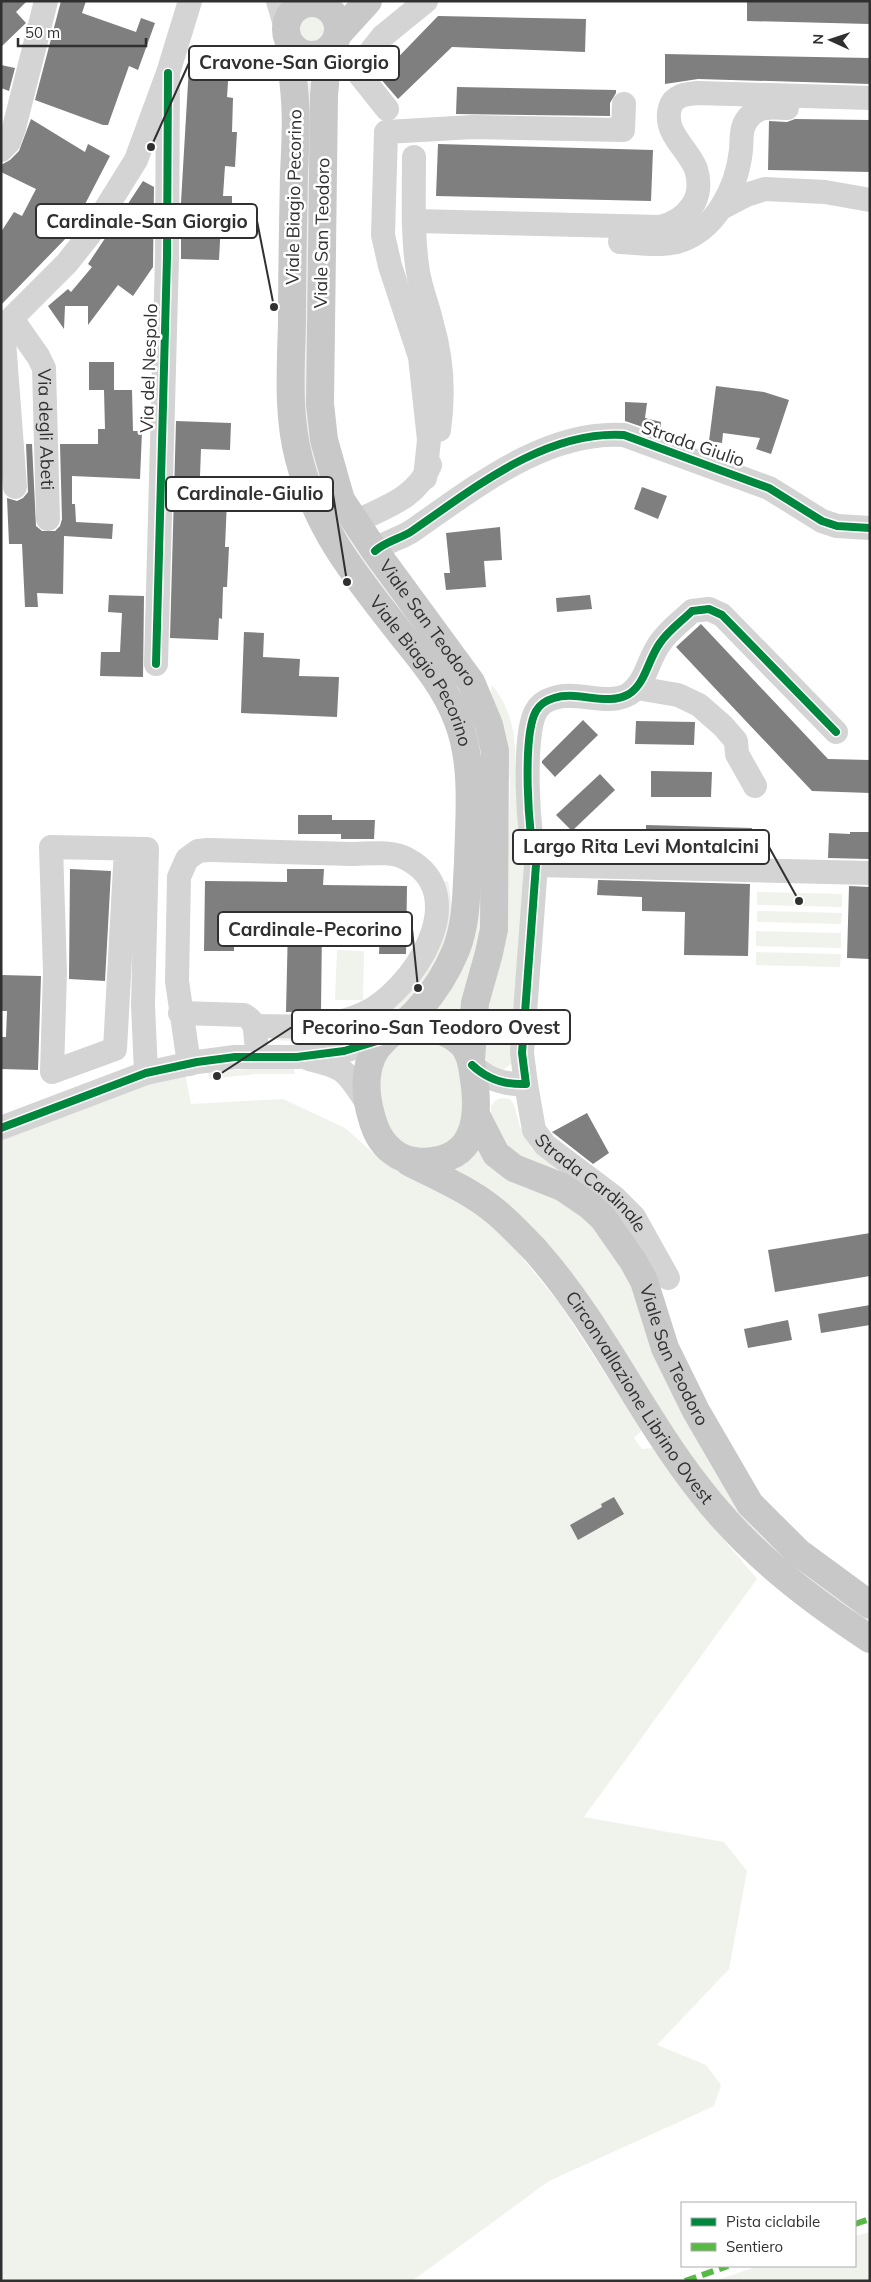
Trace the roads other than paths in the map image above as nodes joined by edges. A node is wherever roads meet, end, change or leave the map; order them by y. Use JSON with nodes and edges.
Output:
{"nodes":[{"id":1,"x":46,"y":1,"type":"edge"},
{"id":2,"x":190,"y":1,"type":"edge"},
{"id":3,"x":368,"y":1,"type":"edge"},
{"id":4,"x":426,"y":1,"type":"edge"},
{"id":5,"x":310,"y":2,"type":"edge"},
{"id":6,"x":284,"y":23,"type":"edge"},
{"id":7,"x":335,"y":40,"type":"junction"},
{"id":8,"x":168,"y":73,"type":"junction"},
{"id":9,"x":870,"y":98,"type":"edge"},
{"id":10,"x":624,"y":104,"type":"dead end"},
{"id":11,"x":387,"y":109,"type":"dead end"},
{"id":12,"x":870,"y":110,"type":"edge"},
{"id":13,"x":1,"y":150,"type":"edge"},
{"id":14,"x":414,"y":157,"type":"dead end"},
{"id":15,"x":870,"y":200,"type":"edge"},
{"id":16,"x":721,"y":208,"type":"junction"},
{"id":17,"x":414,"y":221,"type":"junction"},
{"id":18,"x":576,"y":225,"type":"junction"},
{"id":19,"x":5,"y":325,"type":"edge"},
{"id":20,"x":425,"y":478,"type":"junction"},
{"id":21,"x":15,"y":487,"type":"dead end"},
{"id":22,"x":48,"y":519,"type":"dead end"},
{"id":23,"x":355,"y":522,"type":"junction"},
{"id":24,"x":870,"y":528,"type":"edge"},
{"id":25,"x":375,"y":551,"type":"junction"},
{"id":26,"x":156,"y":664,"type":"dead end"},
{"id":27,"x":637,"y":688,"type":"junction"},
{"id":28,"x":836,"y":732,"type":"dead end"},
{"id":29,"x":755,"y":786,"type":"dead end"},
{"id":30,"x":126,"y":849,"type":"junction"},
{"id":31,"x":536,"y":865,"type":"junction"},
{"id":32,"x":870,"y":873,"type":"edge"},
{"id":33,"x":180,"y":1013,"type":"junction"},
{"id":34,"x":256,"y":1026,"type":"junction"},
{"id":35,"x":390,"y":1035,"type":"junction"},
{"id":36,"x":256,"y":1056,"type":"junction"},
{"id":37,"x":297,"y":1056,"type":"junction"},
{"id":38,"x":472,"y":1062,"type":"junction"},
{"id":39,"x":189,"y":1064,"type":"junction"},
{"id":40,"x":146,"y":1073,"type":"junction"},
{"id":41,"x":519,"y":1085,"type":"junction"},
{"id":42,"x":368,"y":1104,"type":"junction"},
{"id":43,"x":476,"y":1112,"type":"junction"},
{"id":44,"x":1,"y":1128,"type":"edge"},
{"id":45,"x":409,"y":1162,"type":"junction"},
{"id":46,"x":668,"y":1278,"type":"dead end"},
{"id":47,"x":870,"y":1605,"type":"edge"},
{"id":48,"x":870,"y":1639,"type":"edge"}],
"edges":[{"from":1,"to":13,"type":"street"},
{"from":2,"to":8,"type":"street"},
{"from":3,"to":7,"type":"main road","name":"Viale San Teodoro"},
{"from":4,"to":11,"type":"street"},
{"from":5,"to":6,"type":"main road"},
{"from":5,"to":7,"type":"main road"},
{"from":6,"to":7,"type":"main road"},
{"from":6,"to":35,"type":"main road","name":"Viale Biagio Pecorino"},
{"from":7,"to":23,"type":"main road","name":"Viale San Teodoro"},
{"from":8,"to":19,"type":"street"},
{"from":8,"to":26,"type":"street","name":"Via del Nespolo"},
{"from":9,"to":18,"type":"street"},
{"from":10,"to":20,"type":"street"},
{"from":12,"to":16,"type":"street"},
{"from":14,"to":17,"type":"street"},
{"from":15,"to":16,"type":"street"},
{"from":16,"to":18,"type":"street"},
{"from":17,"to":18,"type":"street"},
{"from":17,"to":20,"type":"street"},
{"from":19,"to":21,"type":"street"},
{"from":19,"to":22,"type":"street","name":"Via degli Abeti"},
{"from":20,"to":23,"type":"street"},
{"from":23,"to":25,"type":"main road","name":"Viale San Teodoro"},
{"from":24,"to":25,"type":"street","name":"Strada Giulio"},
{"from":25,"to":38,"type":"main road","name":"Viale San Teodoro"},
{"from":27,"to":28,"type":"street"},
{"from":27,"to":29,"type":"street"},
{"from":27,"to":31,"type":"street","name":"Strada Cardinale"},
{"from":30,"to":30,"type":"street"},
{"from":30,"to":40,"type":"street"},
{"from":31,"to":32,"type":"street"},
{"from":31,"to":41,"type":"street","name":"Strada Cardinale"},
{"from":33,"to":34,"type":"street"},
{"from":33,"to":34,"type":"street"},
{"from":33,"to":39,"type":"street"},
{"from":34,"to":36,"type":"street"},
{"from":35,"to":37,"type":"street"},
{"from":35,"to":38,"type":"main road"},
{"from":35,"to":42,"type":"main road"},
{"from":36,"to":37,"type":"street"},
{"from":36,"to":39,"type":"street"},
{"from":37,"to":42,"type":"street"},
{"from":38,"to":41,"type":"street"},
{"from":38,"to":43,"type":"main road"},
{"from":39,"to":40,"type":"street"},
{"from":40,"to":44,"type":"street"},
{"from":41,"to":43,"type":"street"},
{"from":41,"to":46,"type":"street","name":"Strada Cardinale"},
{"from":42,"to":45,"type":"main road"},
{"from":43,"to":45,"type":"main road"},
{"from":43,"to":47,"type":"main road","name":"Viale San Teodoro"},
{"from":45,"to":48,"type":"main road","name":"Circonvallazione Librino Ovest"}]}
